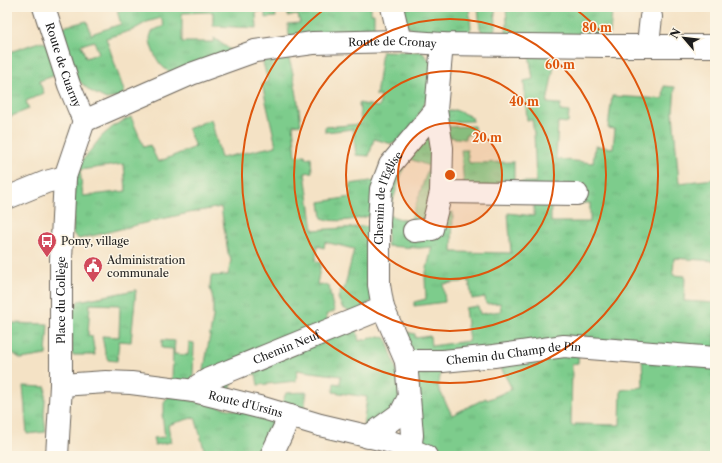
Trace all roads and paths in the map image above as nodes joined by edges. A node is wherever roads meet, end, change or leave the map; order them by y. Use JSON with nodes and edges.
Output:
{"nodes":[{"id":1,"x":44,"y":7,"type":"edge"},
{"id":2,"x":392,"y":7,"type":"edge"},
{"id":3,"x":651,"y":18,"type":"dead end"},
{"id":4,"x":400,"y":41,"type":"junction"},
{"id":5,"x":442,"y":44,"type":"junction"},
{"id":6,"x":648,"y":45,"type":"junction"},
{"id":7,"x":715,"y":46,"type":"edge"},
{"id":8,"x":436,"y":110,"type":"junction"},
{"id":9,"x":84,"y":121,"type":"junction"},
{"id":10,"x":65,"y":177,"type":"junction"},
{"id":11,"x":440,"y":192,"type":"junction"},
{"id":12,"x":577,"y":194,"type":"dead end"},
{"id":13,"x":7,"y":198,"type":"edge"},
{"id":14,"x":414,"y":231,"type":"dead end"},
{"id":15,"x":383,"y":308,"type":"junction"},
{"id":16,"x":715,"y":358,"type":"edge"},
{"id":17,"x":406,"y":361,"type":"junction"},
{"id":18,"x":61,"y":385,"type":"junction"},
{"id":19,"x":194,"y":392,"type":"junction"},
{"id":20,"x":409,"y":397,"type":"junction"},
{"id":21,"x":290,"y":416,"type":"junction"},
{"id":22,"x":368,"y":437,"type":"junction"},
{"id":23,"x":418,"y":453,"type":"edge"},
{"id":24,"x":57,"y":456,"type":"edge"},
{"id":25,"x":271,"y":456,"type":"edge"}],
"edges":[{"from":1,"to":9,"type":"street","name":"Route de Cuarny"},
{"from":2,"to":4,"type":"street"},
{"from":3,"to":6,"type":"street"},
{"from":4,"to":5,"type":"street","name":"Route de Cronay"},
{"from":4,"to":9,"type":"street","name":"Route de Cronay"},
{"from":5,"to":6,"type":"street","name":"Route de Cronay"},
{"from":5,"to":8,"type":"street"},
{"from":6,"to":7,"type":"street","name":"Route de Cronay"},
{"from":8,"to":11,"type":"street"},
{"from":8,"to":15,"type":"street","name":"Chemin de l'Eglise"},
{"from":9,"to":10,"type":"street","name":"Place du Collège"},
{"from":10,"to":13,"type":"street"},
{"from":10,"to":18,"type":"street","name":"Place du Collège"},
{"from":11,"to":12,"type":"street"},
{"from":11,"to":14,"type":"street"},
{"from":15,"to":17,"type":"street","name":"Chemin de l'Eglise"},
{"from":15,"to":19,"type":"street","name":"Chemin Neuf"},
{"from":16,"to":17,"type":"street","name":"Chemin du Champ de Pin"},
{"from":17,"to":20,"type":"street"},
{"from":18,"to":19,"type":"street","name":"Route d'Ursins"},
{"from":18,"to":24,"type":"street","name":"Place du Collège"},
{"from":19,"to":21,"type":"street","name":"Route d'Ursins"},
{"from":20,"to":22,"type":"street"},
{"from":20,"to":23,"type":"street"},
{"from":21,"to":22,"type":"street","name":"Route d'Ursins"},
{"from":21,"to":25,"type":"street"},
{"from":22,"to":23,"type":"street","name":"Route d'Ursins"}]}
